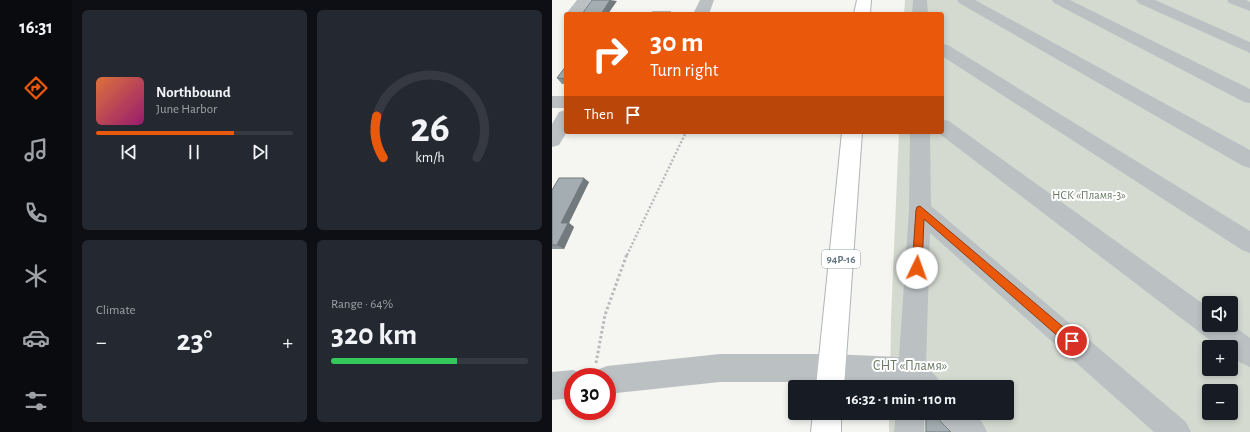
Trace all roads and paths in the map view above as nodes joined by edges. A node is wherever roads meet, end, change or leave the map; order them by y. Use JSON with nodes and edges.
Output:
{"nodes":[{"id":1,"x":584,"y":0,"type":"edge"},
{"id":2,"x":707,"y":0,"type":"edge"},
{"id":3,"x":864,"y":0,"type":"edge"},
{"id":4,"x":920,"y":0,"type":"edge"},
{"id":5,"x":964,"y":0,"type":"edge"},
{"id":6,"x":1059,"y":0,"type":"edge"},
{"id":7,"x":1143,"y":0,"type":"edge"},
{"id":8,"x":1234,"y":0,"type":"edge"},
{"id":9,"x":1250,"y":7,"type":"edge"},
{"id":10,"x":575,"y":12,"type":"edge"},
{"id":11,"x":702,"y":12,"type":"edge"},
{"id":12,"x":862,"y":12,"type":"edge"},
{"id":13,"x":920,"y":12,"type":"edge"},
{"id":14,"x":1250,"y":48,"type":"edge"},
{"id":15,"x":944,"y":50,"type":"edge"},
{"id":16,"x":1250,"y":97,"type":"edge"},
{"id":17,"x":552,"y":102,"type":"edge"},
{"id":18,"x":564,"y":102,"type":"edge"},
{"id":19,"x":564,"y":119,"type":"edge"},
{"id":20,"x":944,"y":127,"type":"edge"},
{"id":21,"x":685,"y":134,"type":"edge"},
{"id":22,"x":852,"y":134,"type":"edge"},
{"id":23,"x":920,"y":134,"type":"edge"},
{"id":24,"x":552,"y":140,"type":"edge"},
{"id":25,"x":1250,"y":160,"type":"edge"},
{"id":26,"x":920,"y":210,"type":"junction"},
{"id":27,"x":1250,"y":243,"type":"edge"},
{"id":28,"x":1202,"y":318,"type":"edge"},
{"id":29,"x":1221,"y":332,"type":"edge"},
{"id":30,"x":1250,"y":354,"type":"edge"},
{"id":31,"x":593,"y":368,"type":"edge"},
{"id":32,"x":616,"y":376,"type":"edge"},
{"id":33,"x":830,"y":378,"type":"edge"},
{"id":34,"x":873,"y":380,"type":"edge"},
{"id":35,"x":916,"y":380,"type":"edge"},
{"id":36,"x":564,"y":384,"type":"edge"},
{"id":37,"x":552,"y":386,"type":"edge"},
{"id":38,"x":827,"y":420,"type":"edge"},
{"id":39,"x":910,"y":420,"type":"edge"},
{"id":40,"x":960,"y":420,"type":"edge"},
{"id":41,"x":826,"y":432,"type":"edge"},
{"id":42,"x":909,"y":432,"type":"edge"},
{"id":43,"x":972,"y":432,"type":"edge"},
{"id":44,"x":1176,"y":432,"type":"edge"}],
"edges":[{"from":1,"to":10,"type":"street"},
{"from":2,"to":11,"type":"street"},
{"from":3,"to":12,"type":"main road"},
{"from":4,"to":13,"type":"street"},
{"from":5,"to":25,"type":"street"},
{"from":6,"to":16,"type":"street"},
{"from":7,"to":14,"type":"street"},
{"from":8,"to":9,"type":"street"},
{"from":15,"to":27,"type":"street"},
{"from":17,"to":18,"type":"street"},
{"from":19,"to":24,"type":"street"},
{"from":20,"to":28,"type":"street"},
{"from":21,"to":31,"type":"path"},
{"from":22,"to":33,"type":"main road","number":"94Р-16"},
{"from":23,"to":26,"type":"street"},
{"from":26,"to":35,"type":"street"},
{"from":26,"to":44,"type":"street"},
{"from":29,"to":30,"type":"street"},
{"from":32,"to":33,"type":"street"},
{"from":33,"to":34,"type":"street"},
{"from":36,"to":37,"type":"street"},
{"from":38,"to":41,"type":"main road"},
{"from":39,"to":42,"type":"street"},
{"from":40,"to":43,"type":"street"}]}
